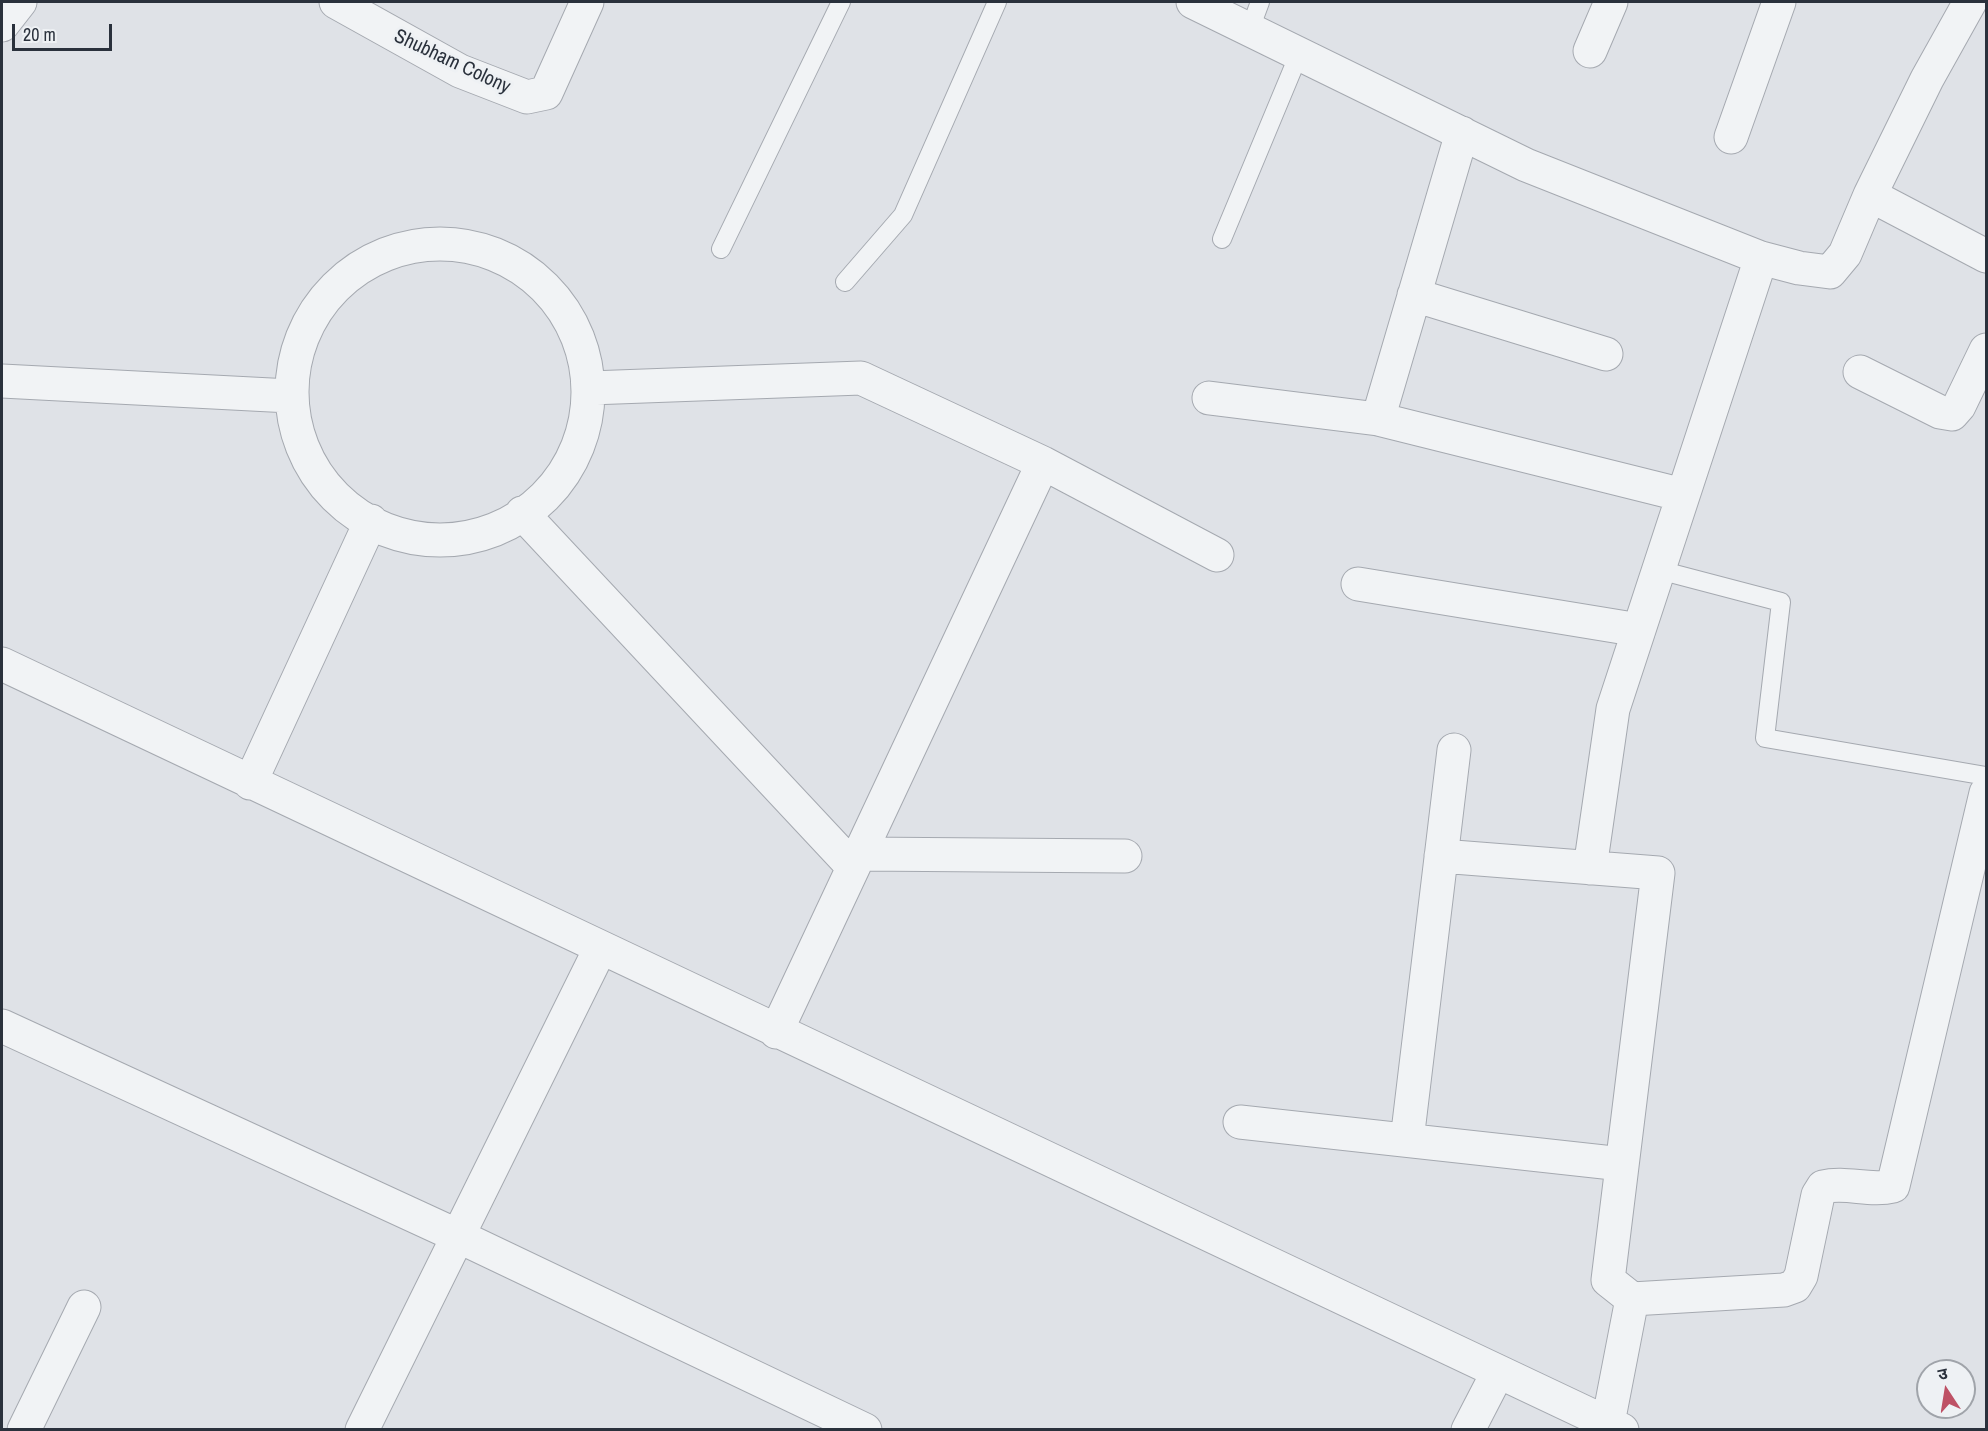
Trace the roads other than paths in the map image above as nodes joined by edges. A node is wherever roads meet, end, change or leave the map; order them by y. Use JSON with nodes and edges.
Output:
{"nodes":[{"id":1,"x":20,"y":2,"type":"edge"},
{"id":2,"x":336,"y":2,"type":"edge"},
{"id":3,"x":587,"y":2,"type":"edge"},
{"id":4,"x":840,"y":2,"type":"edge"},
{"id":5,"x":997,"y":2,"type":"edge"},
{"id":6,"x":1193,"y":2,"type":"edge"},
{"id":7,"x":1611,"y":2,"type":"edge"},
{"id":8,"x":1779,"y":2,"type":"edge"},
{"id":9,"x":1970,"y":2,"type":"edge"},
{"id":10,"x":1255,"y":15,"type":"edge"},
{"id":11,"x":2,"y":25,"type":"edge"},
{"id":12,"x":1590,"y":51,"type":"dead end"},
{"id":13,"x":1299,"y":54,"type":"junction"},
{"id":14,"x":1462,"y":133,"type":"junction"},
{"id":15,"x":1731,"y":137,"type":"dead end"},
{"id":16,"x":1870,"y":195,"type":"junction"},
{"id":17,"x":1222,"y":239,"type":"dead end"},
{"id":18,"x":721,"y":249,"type":"dead end"},
{"id":19,"x":1986,"y":256,"type":"edge"},
{"id":20,"x":1761,"y":258,"type":"junction"},
{"id":21,"x":845,"y":282,"type":"dead end"},
{"id":22,"x":1414,"y":295,"type":"junction"},
{"id":23,"x":1986,"y":350,"type":"edge"},
{"id":24,"x":1606,"y":354,"type":"dead end"},
{"id":25,"x":1860,"y":372,"type":"dead end"},
{"id":26,"x":2,"y":381,"type":"edge"},
{"id":27,"x":590,"y":388,"type":"junction"},
{"id":28,"x":290,"y":396,"type":"junction"},
{"id":29,"x":1209,"y":398,"type":"dead end"},
{"id":30,"x":1378,"y":419,"type":"junction"},
{"id":31,"x":1043,"y":463,"type":"junction"},
{"id":32,"x":1683,"y":495,"type":"junction"},
{"id":33,"x":522,"y":513,"type":"junction"},
{"id":34,"x":370,"y":521,"type":"junction"},
{"id":35,"x":1217,"y":555,"type":"dead end"},
{"id":36,"x":1659,"y":570,"type":"junction"},
{"id":37,"x":1358,"y":584,"type":"dead end"},
{"id":38,"x":1639,"y":630,"type":"junction"},
{"id":39,"x":2,"y":664,"type":"edge"},
{"id":40,"x":1454,"y":750,"type":"dead end"},
{"id":41,"x":1986,"y":776,"type":"edge"},
{"id":42,"x":250,"y":783,"type":"junction"},
{"id":43,"x":1986,"y":793,"type":"edge"},
{"id":44,"x":1125,"y":856,"type":"dead end"},
{"id":45,"x":1441,"y":856,"type":"junction"},
{"id":46,"x":856,"y":861,"type":"junction"},
{"id":47,"x":1590,"y":868,"type":"junction"},
{"id":48,"x":600,"y":949,"type":"junction"},
{"id":49,"x":2,"y":1026,"type":"edge"},
{"id":50,"x":776,"y":1032,"type":"junction"},
{"id":51,"x":1240,"y":1122,"type":"dead end"},
{"id":52,"x":1407,"y":1140,"type":"junction"},
{"id":53,"x":1622,"y":1164,"type":"junction"},
{"id":54,"x":458,"y":1236,"type":"junction"},
{"id":55,"x":1632,"y":1299,"type":"junction"},
{"id":56,"x":84,"y":1307,"type":"dead end"},
{"id":57,"x":1498,"y":1372,"type":"junction"},
{"id":58,"x":373,"y":1426,"type":"edge"},
{"id":59,"x":1615,"y":1426,"type":"edge"},
{"id":60,"x":24,"y":1430,"type":"edge"},
{"id":61,"x":865,"y":1430,"type":"edge"},
{"id":62,"x":1468,"y":1430,"type":"edge"}],
"edges":[{"from":1,"to":11,"type":"street"},
{"from":2,"to":3,"type":"street","name":"Shubham Colony"},
{"from":4,"to":18,"type":"lane"},
{"from":5,"to":21,"type":"lane"},
{"from":6,"to":10,"type":"street"},
{"from":7,"to":12,"type":"street"},
{"from":8,"to":15,"type":"street"},
{"from":9,"to":16,"type":"street"},
{"from":10,"to":13,"type":"street"},
{"from":13,"to":14,"type":"street"},
{"from":13,"to":17,"type":"lane"},
{"from":14,"to":20,"type":"street"},
{"from":14,"to":22,"type":"street"},
{"from":16,"to":19,"type":"street"},
{"from":16,"to":20,"type":"street"},
{"from":20,"to":32,"type":"street"},
{"from":22,"to":24,"type":"street"},
{"from":22,"to":30,"type":"street"},
{"from":23,"to":25,"type":"street"},
{"from":26,"to":28,"type":"street"},
{"from":27,"to":28,"type":"street"},
{"from":27,"to":31,"type":"street"},
{"from":27,"to":33,"type":"street"},
{"from":28,"to":34,"type":"street"},
{"from":29,"to":30,"type":"street"},
{"from":30,"to":32,"type":"street"},
{"from":31,"to":35,"type":"street"},
{"from":31,"to":46,"type":"street"},
{"from":32,"to":36,"type":"street"},
{"from":33,"to":34,"type":"street"},
{"from":33,"to":46,"type":"street"},
{"from":34,"to":42,"type":"street"},
{"from":36,"to":38,"type":"street"},
{"from":36,"to":41,"type":"lane"},
{"from":37,"to":38,"type":"street"},
{"from":38,"to":47,"type":"street"},
{"from":39,"to":42,"type":"street"},
{"from":40,"to":45,"type":"street"},
{"from":42,"to":48,"type":"street"},
{"from":43,"to":55,"type":"street"},
{"from":44,"to":46,"type":"street"},
{"from":45,"to":47,"type":"street"},
{"from":45,"to":52,"type":"street"},
{"from":46,"to":50,"type":"street"},
{"from":47,"to":53,"type":"street"},
{"from":48,"to":50,"type":"street"},
{"from":48,"to":54,"type":"street"},
{"from":49,"to":54,"type":"street"},
{"from":50,"to":57,"type":"street"},
{"from":51,"to":52,"type":"street"},
{"from":52,"to":53,"type":"street"},
{"from":53,"to":55,"type":"street"},
{"from":54,"to":58,"type":"street"},
{"from":54,"to":61,"type":"street"},
{"from":55,"to":59,"type":"street"},
{"from":56,"to":60,"type":"street"},
{"from":57,"to":59,"type":"street"},
{"from":57,"to":62,"type":"street"}]}
